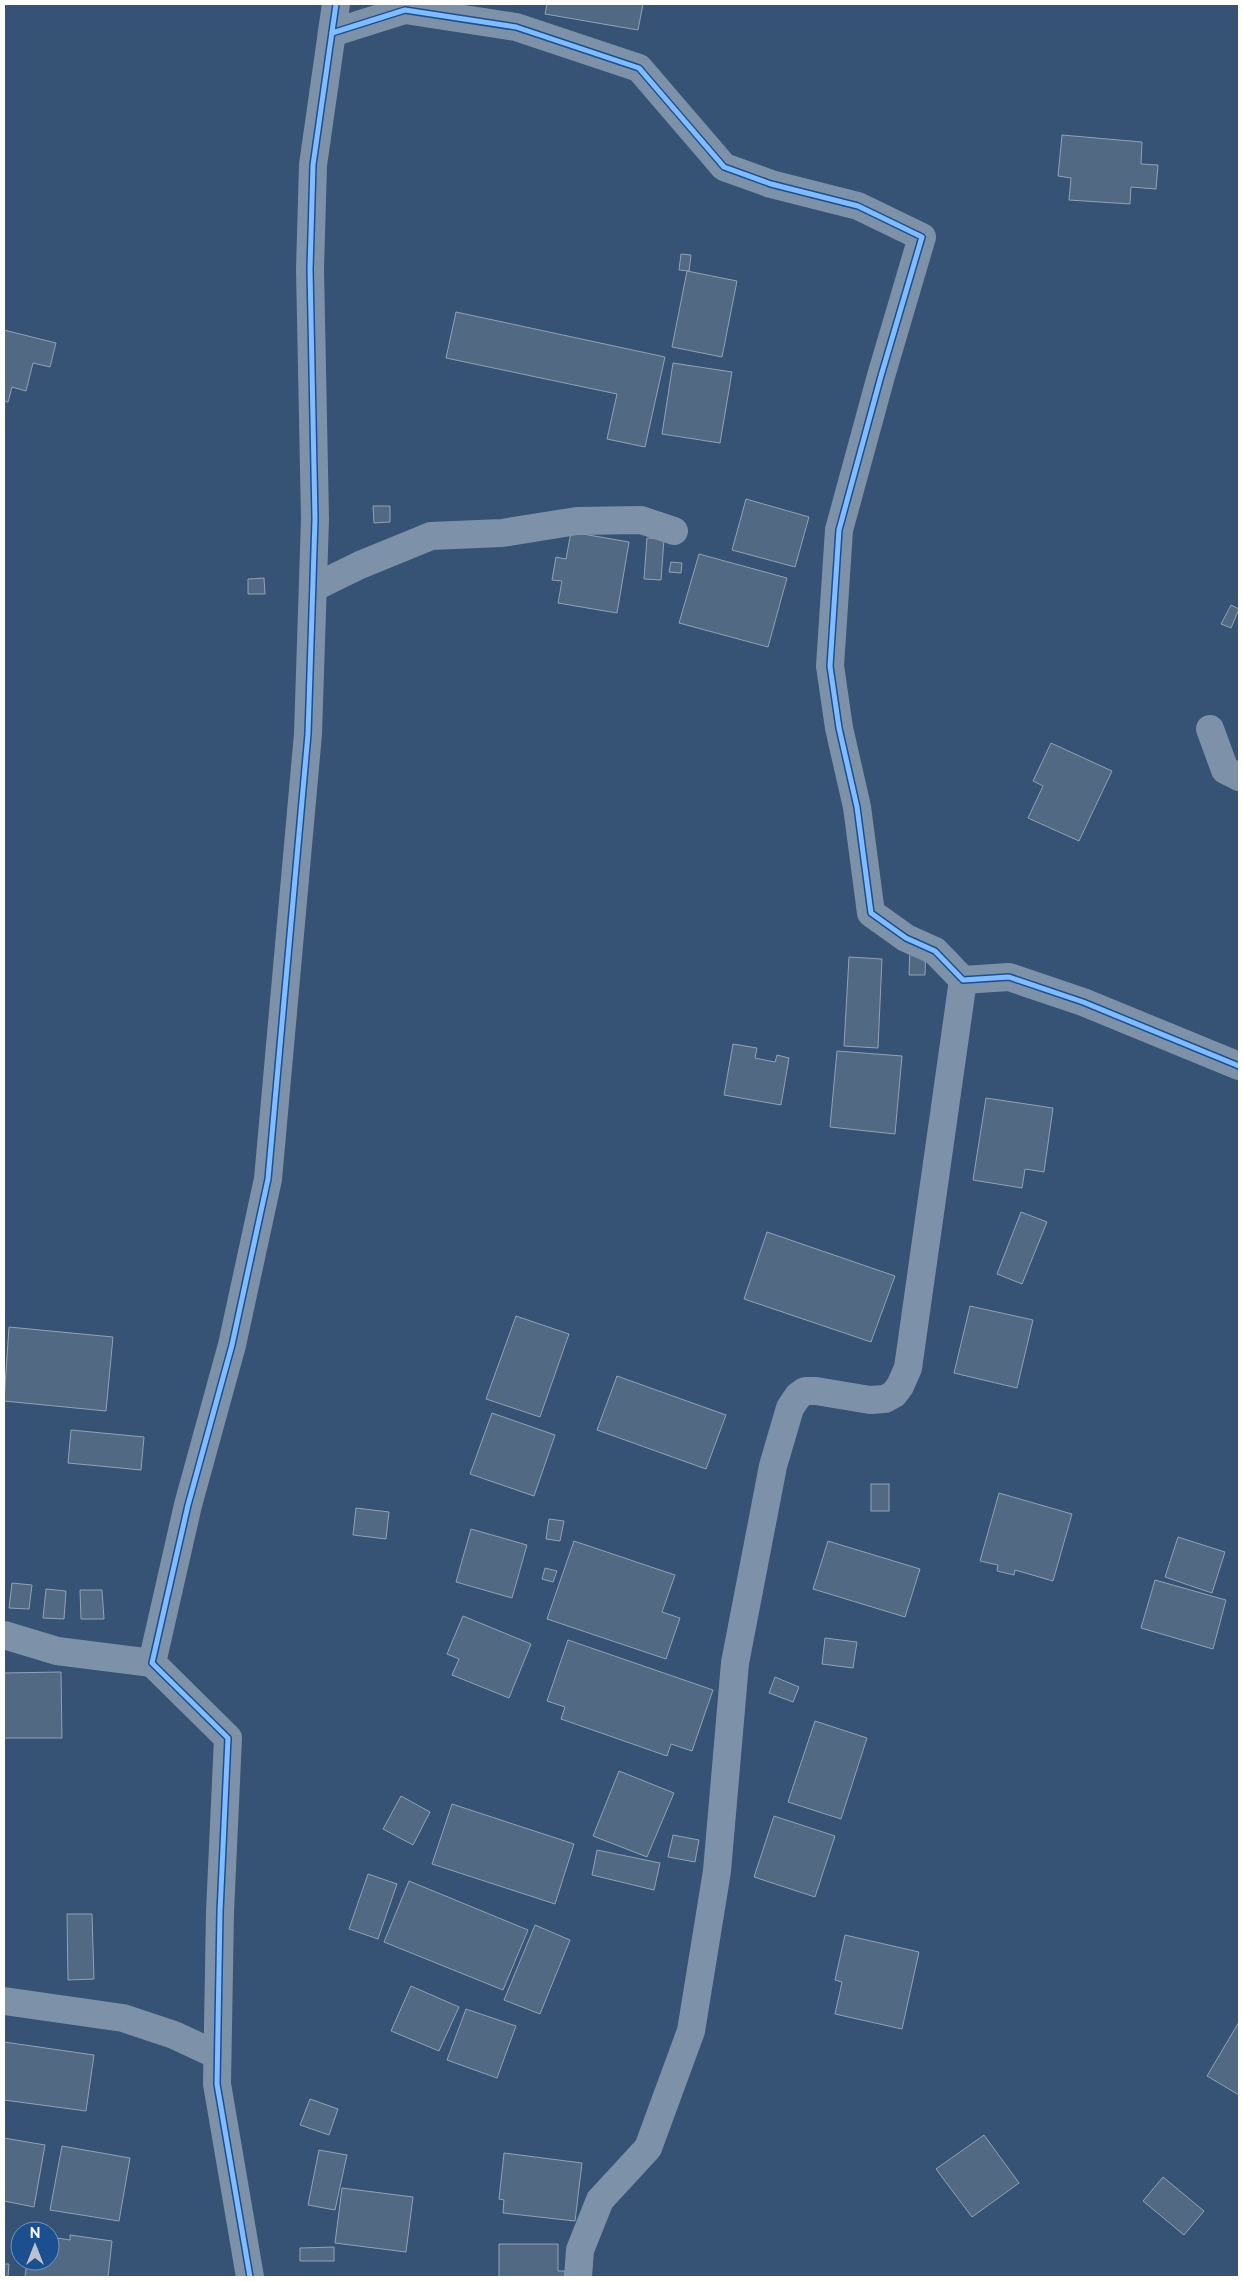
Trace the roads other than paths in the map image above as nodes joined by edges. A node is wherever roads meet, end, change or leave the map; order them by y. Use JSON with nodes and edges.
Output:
{"nodes":[{"id":1,"x":336,"y":4,"type":"edge"},
{"id":2,"x":332,"y":33,"type":"junction"},
{"id":3,"x":674,"y":531,"type":"dead end"},
{"id":4,"x":313,"y":588,"type":"junction"},
{"id":5,"x":1210,"y":729,"type":"dead end"},
{"id":6,"x":1239,"y":777,"type":"edge"},
{"id":7,"x":963,"y":980,"type":"junction"},
{"id":8,"x":1239,"y":1066,"type":"edge"},
{"id":9,"x":4,"y":1635,"type":"edge"},
{"id":10,"x":152,"y":1663,"type":"junction"},
{"id":11,"x":4,"y":2001,"type":"edge"},
{"id":12,"x":217,"y":2055,"type":"junction"},
{"id":13,"x":250,"y":2277,"type":"edge"},
{"id":14,"x":578,"y":2277,"type":"edge"}],
"edges":[{"from":1,"to":2,"type":"street"},
{"from":2,"to":4,"type":"street"},
{"from":2,"to":7,"type":"street"},
{"from":3,"to":4,"type":"street"},
{"from":4,"to":10,"type":"street"},
{"from":5,"to":6,"type":"street"},
{"from":7,"to":8,"type":"street"},
{"from":7,"to":14,"type":"street"},
{"from":9,"to":10,"type":"street"},
{"from":10,"to":12,"type":"street"},
{"from":11,"to":12,"type":"street"},
{"from":12,"to":13,"type":"street"}]}
